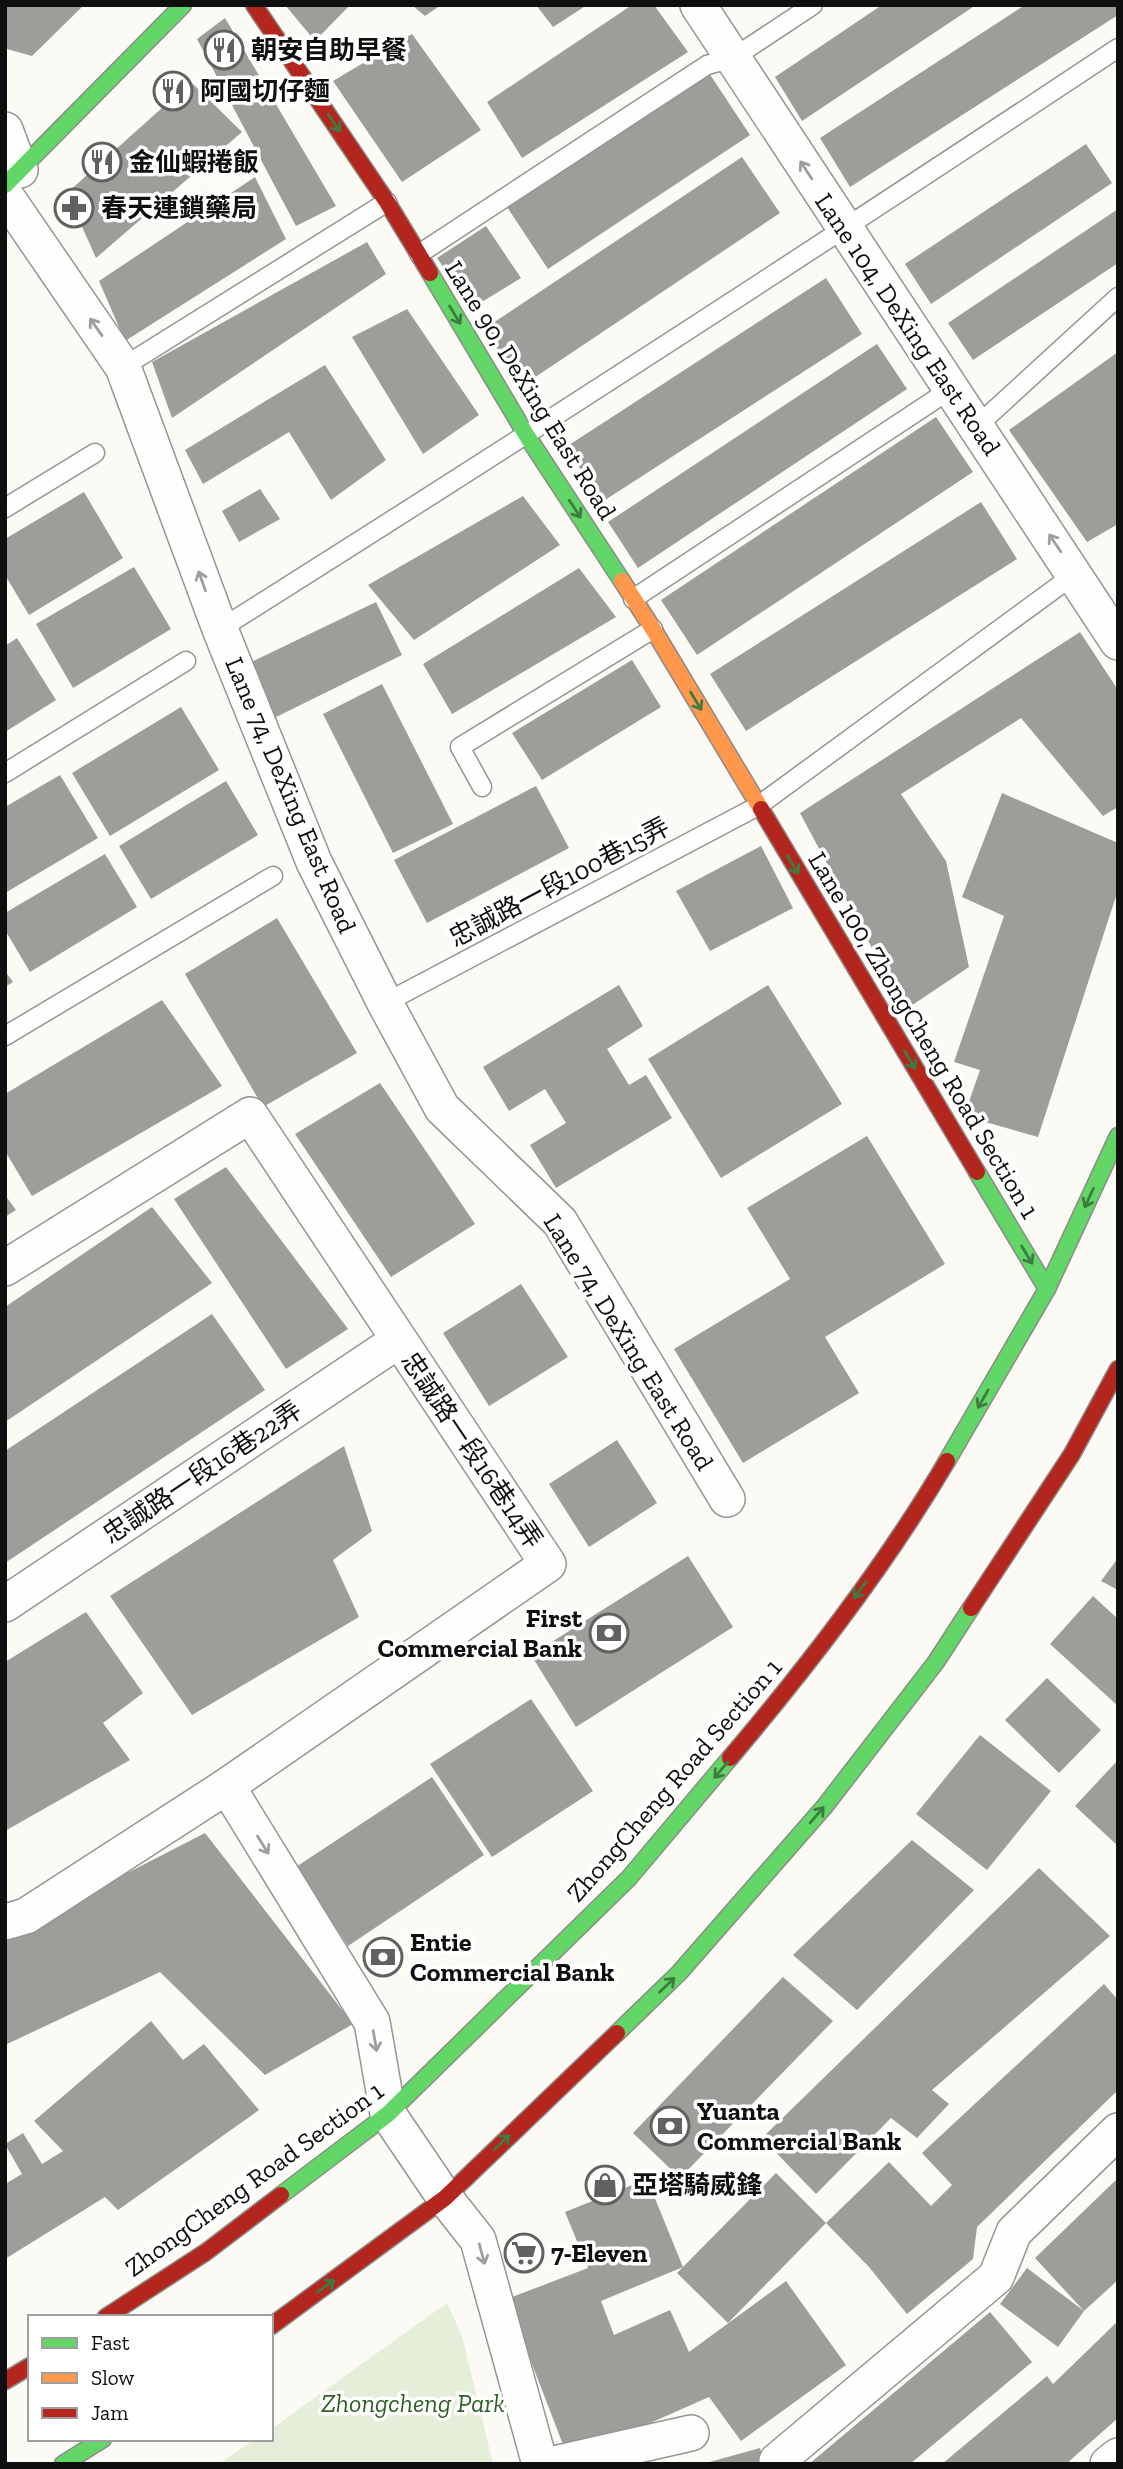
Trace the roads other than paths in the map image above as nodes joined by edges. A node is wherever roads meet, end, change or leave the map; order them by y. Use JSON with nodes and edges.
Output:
{"nodes":[{"id":1,"x":183,"y":5,"type":"edge"},
{"id":2,"x":254,"y":5,"type":"edge"},
{"id":3,"x":698,"y":5,"type":"edge"},
{"id":4,"x":813,"y":5,"type":"edge"},
{"id":5,"x":1118,"y":48,"type":"edge"},
{"id":6,"x":733,"y":58,"type":"junction"},
{"id":7,"x":5,"y":130,"type":"edge"},
{"id":8,"x":10,"y":183,"type":"edge"},
{"id":9,"x":387,"y":202,"type":"junction"},
{"id":10,"x":845,"y":229,"type":"junction"},
{"id":11,"x":419,"y":254,"type":"junction"},
{"id":12,"x":1118,"y":297,"type":"edge"},
{"id":13,"x":123,"y":367,"type":"junction"},
{"id":14,"x":951,"y":389,"type":"junction"},
{"id":15,"x":977,"y":426,"type":"junction"},
{"id":16,"x":527,"y":436,"type":"junction"},
{"id":17,"x":95,"y":453,"type":"dead end"},
{"id":18,"x":5,"y":508,"type":"edge"},
{"id":19,"x":1075,"y":575,"type":"junction"},
{"id":20,"x":633,"y":598,"type":"junction"},
{"id":21,"x":220,"y":629,"type":"junction"},
{"id":22,"x":653,"y":629,"type":"junction"},
{"id":23,"x":1118,"y":642,"type":"edge"},
{"id":24,"x":186,"y":661,"type":"dead end"},
{"id":25,"x":5,"y":773,"type":"edge"},
{"id":26,"x":482,"y":787,"type":"dead end"},
{"id":27,"x":758,"y":806,"type":"junction"},
{"id":28,"x":273,"y":876,"type":"dead end"},
{"id":29,"x":385,"y":1003,"type":"junction"},
{"id":30,"x":5,"y":1037,"type":"edge"},
{"id":31,"x":1118,"y":1136,"type":"edge"},
{"id":32,"x":5,"y":1268,"type":"edge"},
{"id":33,"x":1047,"y":1289,"type":"junction"},
{"id":34,"x":399,"y":1340,"type":"junction"},
{"id":35,"x":1118,"y":1369,"type":"edge"},
{"id":36,"x":727,"y":1499,"type":"dead end"},
{"id":37,"x":5,"y":1604,"type":"edge"},
{"id":38,"x":227,"y":1786,"type":"junction"},
{"id":39,"x":5,"y":1922,"type":"edge"},
{"id":40,"x":388,"y":2114,"type":"junction"},
{"id":41,"x":1118,"y":2131,"type":"edge"},
{"id":42,"x":445,"y":2198,"type":"junction"},
{"id":43,"x":109,"y":2315,"type":"edge"},
{"id":44,"x":273,"y":2325,"type":"edge"},
{"id":45,"x":28,"y":2367,"type":"edge"},
{"id":46,"x":5,"y":2381,"type":"edge"},
{"id":47,"x":691,"y":2433,"type":"dead end"},
{"id":48,"x":100,"y":2441,"type":"edge"},
{"id":49,"x":1118,"y":2456,"type":"edge"},
{"id":50,"x":64,"y":2464,"type":"edge"},
{"id":51,"x":540,"y":2464,"type":"edge"},
{"id":52,"x":554,"y":2464,"type":"edge"},
{"id":53,"x":778,"y":2464,"type":"edge"},
{"id":54,"x":1108,"y":2464,"type":"edge"}],
"edges":[{"from":1,"to":8,"type":"street"},
{"from":2,"to":9,"type":"street","name":"Lane 90, DeXing East Road","one_way":true},
{"from":3,"to":6,"type":"street","name":"Lane 104, DeXing East Road"},
{"from":4,"to":6,"type":"lane"},
{"from":5,"to":10,"type":"lane"},
{"from":10,"to":6,"type":"street","name":"Lane 104, DeXing East Road","one_way":true},
{"from":6,"to":11,"type":"lane"},
{"from":7,"to":8,"type":"street","name":"Lane 74, DeXing East Road"},
{"from":13,"to":8,"type":"street","name":"Lane 74, DeXing East Road","one_way":true},
{"from":9,"to":11,"type":"street","name":"Lane 90, DeXing East Road"},
{"from":9,"to":13,"type":"lane"},
{"from":10,"to":14,"type":"street","name":"Lane 104, DeXing East Road"},
{"from":10,"to":16,"type":"lane"},
{"from":11,"to":16,"type":"street","name":"Lane 90, DeXing East Road","one_way":true},
{"from":12,"to":15,"type":"lane"},
{"from":21,"to":13,"type":"street","name":"Lane 74, DeXing East Road","one_way":true},
{"from":14,"to":15,"type":"street","name":"Lane 104, DeXing East Road"},
{"from":14,"to":20,"type":"lane"},
{"from":19,"to":15,"type":"street","name":"Lane 104, DeXing East Road","one_way":true},
{"from":16,"to":20,"type":"street","name":"Lane 90, DeXing East Road","one_way":true},
{"from":16,"to":21,"type":"lane"},
{"from":17,"to":18,"type":"lane"},
{"from":19,"to":23,"type":"street","name":"Lane 104, DeXing East Road"},
{"from":19,"to":27,"type":"lane","name":"忠誠路一段100巷15弄"},
{"from":20,"to":22,"type":"street","name":"Lane 90, DeXing East Road"},
{"from":21,"to":29,"type":"street","name":"Lane 74, DeXing East Road"},
{"from":22,"to":26,"type":"lane"},
{"from":22,"to":27,"type":"street","name":"Lane 90, DeXing East Road","one_way":true},
{"from":24,"to":25,"type":"lane"},
{"from":27,"to":29,"type":"lane","name":"忠誠路一段100巷15弄"},
{"from":27,"to":33,"type":"street","name":"Lane 100, ZhongCheng Road Section 1","one_way":true},
{"from":28,"to":30,"type":"lane"},
{"from":29,"to":36,"type":"street","name":"Lane 74, DeXing East Road"},
{"from":31,"to":33,"type":"street","name":"ZhongCheng Road Section 1","one_way":true},
{"from":32,"to":34,"type":"street","name":"忠誠路一段16巷14弄"},
{"from":33,"to":40,"type":"street","name":"ZhongCheng Road Section 1","one_way":true},
{"from":34,"to":37,"type":"street","name":"忠誠路一段16巷22弄"},
{"from":34,"to":38,"type":"street","name":"忠誠路一段16巷14弄"},
{"from":42,"to":35,"type":"street","one_way":true},
{"from":38,"to":39,"type":"street","name":"忠誠路一段16巷14弄"},
{"from":38,"to":40,"type":"street","one_way":true},
{"from":40,"to":42,"type":"street"},
{"from":40,"to":43,"type":"street","name":"ZhongCheng Road Section 1"},
{"from":41,"to":53,"type":"street"},
{"from":44,"to":42,"type":"street","one_way":true},
{"from":42,"to":51,"type":"street","one_way":true},
{"from":45,"to":46,"type":"street"},
{"from":47,"to":52,"type":"street"},
{"from":48,"to":50,"type":"street"},
{"from":49,"to":54,"type":"street"}]}
